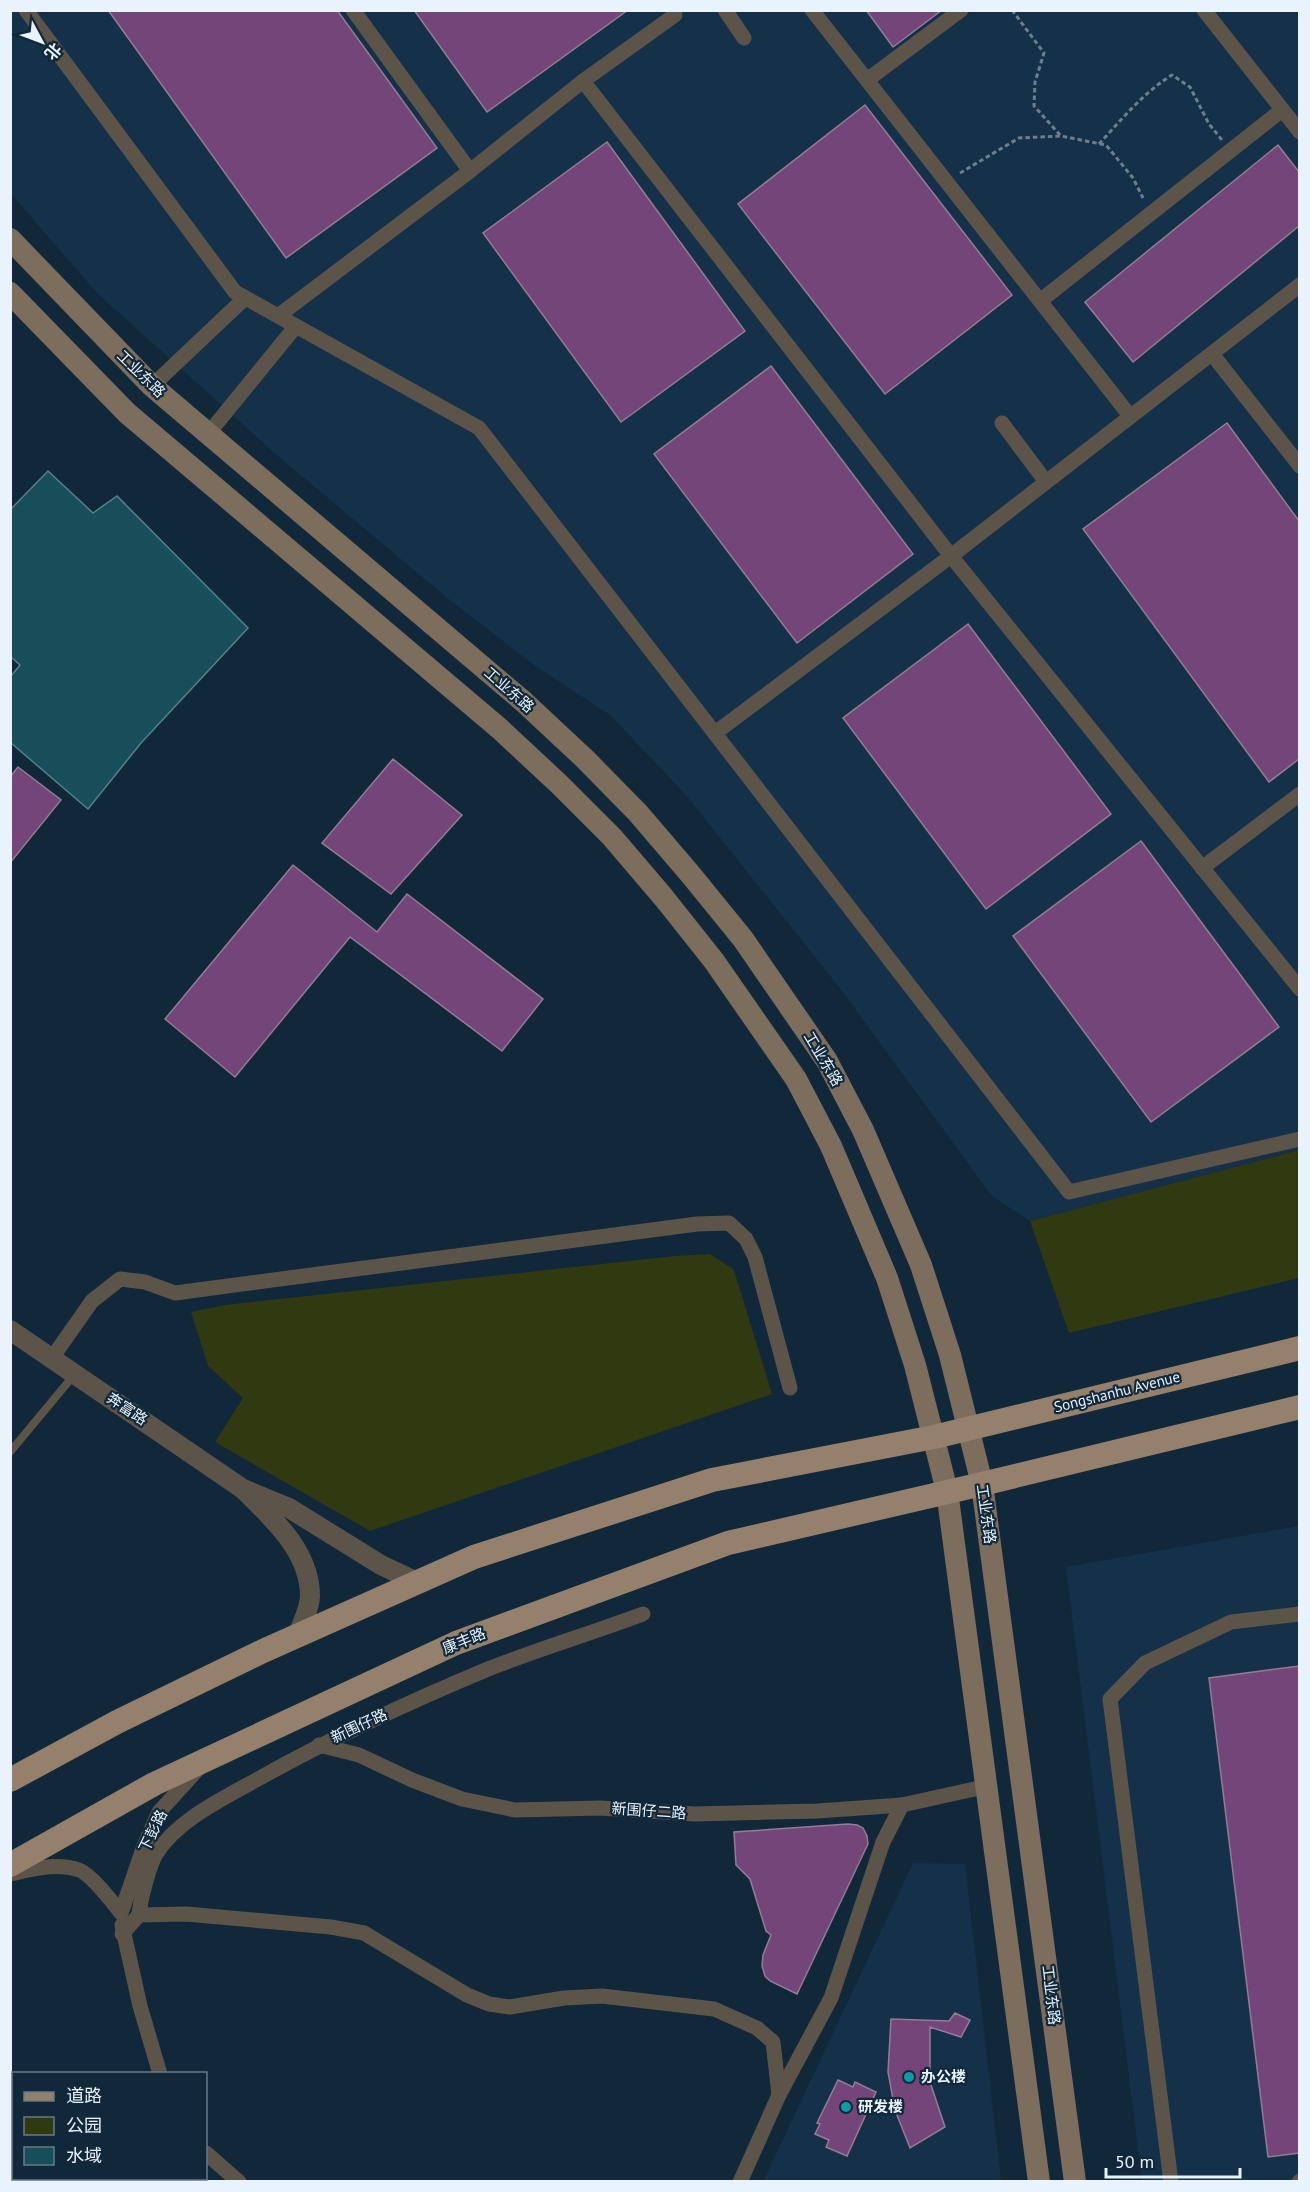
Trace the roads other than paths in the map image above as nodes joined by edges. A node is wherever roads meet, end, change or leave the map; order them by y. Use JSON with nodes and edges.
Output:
{"nodes":[{"id":1,"x":26,"y":10,"type":"edge"},
{"id":2,"x":353,"y":10,"type":"edge"},
{"id":3,"x":725,"y":10,"type":"edge"},
{"id":4,"x":812,"y":10,"type":"edge"},
{"id":5,"x":961,"y":10,"type":"edge"},
{"id":6,"x":676,"y":12,"type":"edge"},
{"id":7,"x":1208,"y":12,"type":"edge"},
{"id":8,"x":744,"y":38,"type":"dead end"},
{"id":9,"x":867,"y":80,"type":"junction"},
{"id":10,"x":584,"y":81,"type":"junction"},
{"id":11,"x":1282,"y":110,"type":"junction"},
{"id":12,"x":1299,"y":132,"type":"edge"},
{"id":13,"x":470,"y":171,"type":"junction"},
{"id":14,"x":10,"y":239,"type":"edge"},
{"id":15,"x":1299,"y":285,"type":"edge"},
{"id":16,"x":10,"y":292,"type":"edge"},
{"id":17,"x":245,"y":298,"type":"junction"},
{"id":18,"x":1040,"y":301,"type":"junction"},
{"id":19,"x":278,"y":316,"type":"junction"},
{"id":20,"x":296,"y":326,"type":"junction"},
{"id":21,"x":1212,"y":354,"type":"junction"},
{"id":22,"x":152,"y":386,"type":"junction"},
{"id":23,"x":1131,"y":416,"type":"junction"},
{"id":24,"x":1002,"y":423,"type":"dead end"},
{"id":25,"x":207,"y":434,"type":"junction"},
{"id":26,"x":1299,"y":466,"type":"edge"},
{"id":27,"x":1046,"y":482,"type":"junction"},
{"id":28,"x":951,"y":556,"type":"junction"},
{"id":29,"x":715,"y":733,"type":"junction"},
{"id":30,"x":1299,"y":794,"type":"edge"},
{"id":31,"x":1202,"y":867,"type":"junction"},
{"id":32,"x":1299,"y":989,"type":"edge"},
{"id":33,"x":1299,"y":1139,"type":"edge"},
{"id":34,"x":10,"y":1330,"type":"edge"},
{"id":35,"x":1299,"y":1348,"type":"edge"},
{"id":36,"x":52,"y":1358,"type":"junction"},
{"id":37,"x":75,"y":1374,"type":"junction"},
{"id":38,"x":790,"y":1388,"type":"dead end"},
{"id":39,"x":1299,"y":1407,"type":"edge"},
{"id":40,"x":969,"y":1428,"type":"junction"},
{"id":41,"x":934,"y":1437,"type":"junction"},
{"id":42,"x":10,"y":1452,"type":"edge"},
{"id":43,"x":982,"y":1484,"type":"junction"},
{"id":44,"x":243,"y":1489,"type":"junction"},
{"id":45,"x":947,"y":1491,"type":"junction"},
{"id":46,"x":417,"y":1582,"type":"junction"},
{"id":47,"x":643,"y":1614,"type":"dead end"},
{"id":48,"x":1299,"y":1614,"type":"edge"},
{"id":49,"x":298,"y":1635,"type":"junction"},
{"id":50,"x":319,"y":1745,"type":"junction"},
{"id":51,"x":205,"y":1760,"type":"junction"},
{"id":52,"x":10,"y":1780,"type":"edge"},
{"id":53,"x":988,"y":1786,"type":"junction"},
{"id":54,"x":902,"y":1805,"type":"junction"},
{"id":55,"x":10,"y":1866,"type":"edge"},
{"id":56,"x":10,"y":1874,"type":"edge"},
{"id":57,"x":121,"y":1913,"type":"junction"},
{"id":58,"x":139,"y":1915,"type":"junction"},
{"id":59,"x":122,"y":1934,"type":"junction"},
{"id":60,"x":160,"y":2072,"type":"edge"},
{"id":61,"x":779,"y":2095,"type":"junction"},
{"id":62,"x":207,"y":2154,"type":"edge"},
{"id":63,"x":239,"y":2181,"type":"edge"},
{"id":64,"x":740,"y":2181,"type":"edge"},
{"id":65,"x":1039,"y":2181,"type":"edge"},
{"id":66,"x":1075,"y":2181,"type":"edge"},
{"id":67,"x":1171,"y":2181,"type":"edge"}],
"edges":[{"from":1,"to":17,"type":"street"},
{"from":2,"to":13,"type":"street"},
{"from":3,"to":8,"type":"street"},
{"from":4,"to":9,"type":"street"},
{"from":5,"to":9,"type":"street"},
{"from":6,"to":10,"type":"street"},
{"from":7,"to":11,"type":"street"},
{"from":9,"to":18,"type":"street"},
{"from":10,"to":13,"type":"street"},
{"from":10,"to":28,"type":"street"},
{"from":11,"to":12,"type":"street"},
{"from":11,"to":18,"type":"street"},
{"from":13,"to":19,"type":"street"},
{"from":14,"to":22,"type":"main road","name":"工业东路"},
{"from":15,"to":21,"type":"street"},
{"from":16,"to":41,"type":"main road"},
{"from":17,"to":19,"type":"street"},
{"from":17,"to":22,"type":"street"},
{"from":18,"to":23,"type":"street"},
{"from":19,"to":20,"type":"street"},
{"from":20,"to":25,"type":"street"},
{"from":20,"to":29,"type":"street"},
{"from":21,"to":23,"type":"street"},
{"from":21,"to":26,"type":"street"},
{"from":22,"to":25,"type":"main road","name":"工业东路"},
{"from":23,"to":27,"type":"street"},
{"from":24,"to":27,"type":"street"},
{"from":25,"to":40,"type":"main road","name":"工业东路"},
{"from":27,"to":28,"type":"street"},
{"from":28,"to":29,"type":"street"},
{"from":28,"to":31,"type":"street"},
{"from":29,"to":33,"type":"street"},
{"from":30,"to":31,"type":"street"},
{"from":31,"to":32,"type":"street"},
{"from":34,"to":36,"type":"street","name":"奔富路"},
{"from":35,"to":40,"type":"main road","name":"Songshanhu Avenue"},
{"from":36,"to":37,"type":"street","name":"奔富路"},
{"from":36,"to":38,"type":"street"},
{"from":37,"to":42,"type":"lane"},
{"from":37,"to":44,"type":"street","name":"奔富路"},
{"from":39,"to":43,"type":"main road"},
{"from":40,"to":41,"type":"main road","name":"Songshanhu Avenue"},
{"from":40,"to":43,"type":"main road","name":"工业东路"},
{"from":41,"to":45,"type":"main road"},
{"from":41,"to":46,"type":"main road"},
{"from":43,"to":45,"type":"main road"},
{"from":43,"to":66,"type":"main road","name":"工业东路"},
{"from":44,"to":46,"type":"street"},
{"from":44,"to":49,"type":"street"},
{"from":45,"to":51,"type":"main road","name":"康丰路"},
{"from":45,"to":53,"type":"main road"},
{"from":46,"to":49,"type":"main road"},
{"from":47,"to":50,"type":"street","name":"新围仔路"},
{"from":48,"to":67,"type":"street"},
{"from":49,"to":52,"type":"main road"},
{"from":50,"to":54,"type":"street","name":"新围仔二路"},
{"from":50,"to":58,"type":"street","name":"新围仔路"},
{"from":51,"to":55,"type":"main road","name":"康丰路"},
{"from":51,"to":57,"type":"street","name":"下彭路"},
{"from":53,"to":54,"type":"street","name":"新围仔二路"},
{"from":53,"to":65,"type":"main road"},
{"from":54,"to":61,"type":"street"},
{"from":56,"to":57,"type":"street"},
{"from":57,"to":59,"type":"street","name":"下彭路"},
{"from":58,"to":59,"type":"street"},
{"from":58,"to":61,"type":"street"},
{"from":59,"to":60,"type":"street","name":"下彭路"},
{"from":61,"to":64,"type":"street"},
{"from":62,"to":63,"type":"street"}]}
